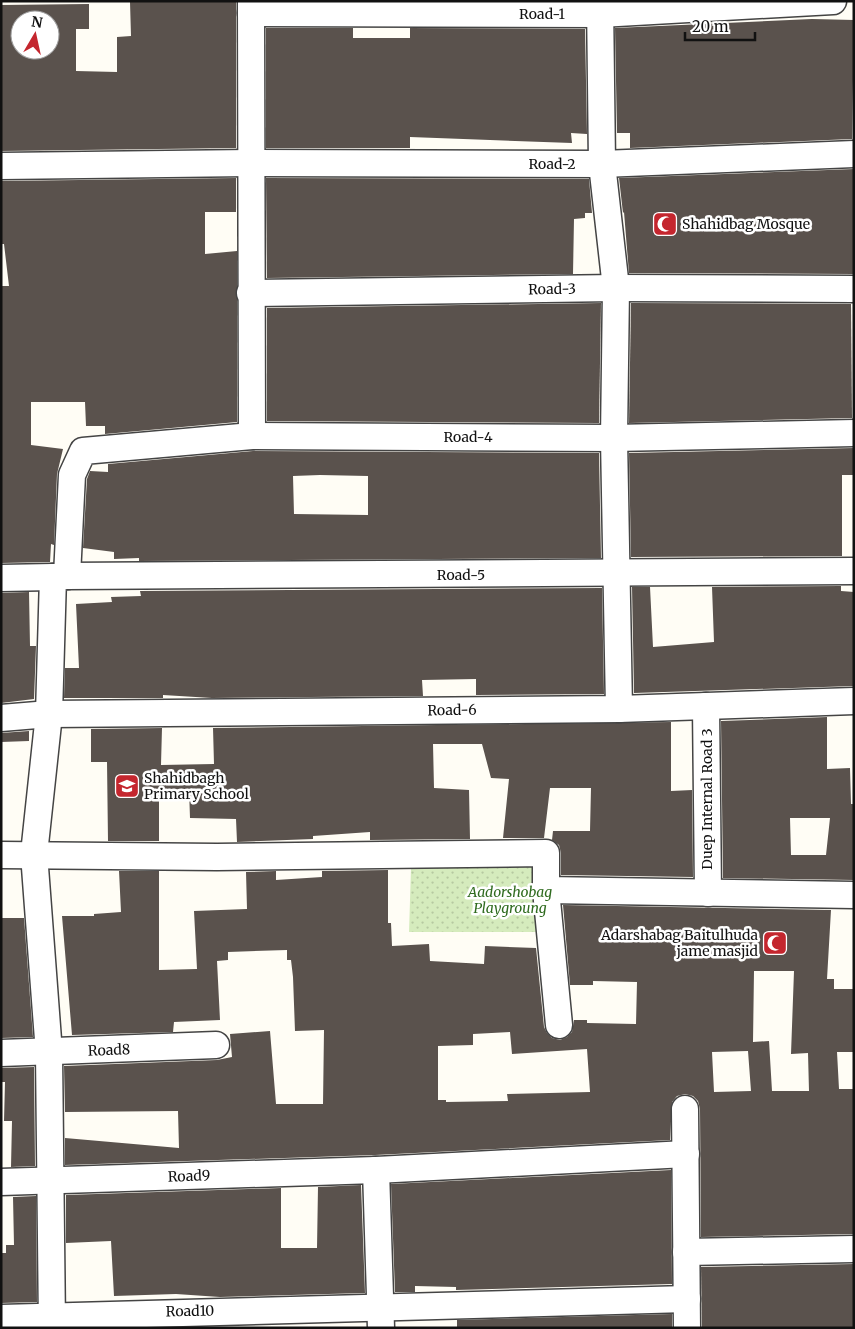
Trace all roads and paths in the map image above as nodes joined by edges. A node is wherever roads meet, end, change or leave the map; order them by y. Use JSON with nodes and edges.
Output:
{"nodes":[{"id":1,"x":833,"y":1,"type":"edge"},
{"id":2,"x":251,"y":7,"type":"edge"},
{"id":3,"x":600,"y":8,"type":"edge"},
{"id":4,"x":854,"y":154,"type":"edge"},
{"id":5,"x":250,"y":163,"type":"junction"},
{"id":6,"x":602,"y":164,"type":"junction"},
{"id":7,"x":1,"y":166,"type":"edge"},
{"id":8,"x":616,"y":288,"type":"junction"},
{"id":9,"x":854,"y":289,"type":"edge"},
{"id":10,"x":250,"y":293,"type":"junction"},
{"id":11,"x":854,"y":433,"type":"edge"},
{"id":12,"x":252,"y":436,"type":"junction"},
{"id":13,"x":614,"y":438,"type":"junction"},
{"id":14,"x":854,"y":571,"type":"edge"},
{"id":15,"x":615,"y":574,"type":"junction"},
{"id":16,"x":60,"y":576,"type":"junction"},
{"id":17,"x":1,"y":578,"type":"edge"},
{"id":18,"x":854,"y":702,"type":"edge"},
{"id":19,"x":706,"y":706,"type":"junction"},
{"id":20,"x":619,"y":709,"type":"junction"},
{"id":21,"x":50,"y":714,"type":"junction"},
{"id":22,"x":1,"y":718,"type":"edge"},
{"id":23,"x":34,"y":854,"type":"junction"},
{"id":24,"x":1,"y":855,"type":"edge"},
{"id":25,"x":546,"y":890,"type":"junction"},
{"id":26,"x":708,"y":892,"type":"junction"},
{"id":27,"x":854,"y":895,"type":"edge"},
{"id":28,"x":559,"y":1025,"type":"dead end"},
{"id":29,"x":216,"y":1045,"type":"dead end"},
{"id":30,"x":49,"y":1052,"type":"junction"},
{"id":31,"x":1,"y":1053,"type":"edge"},
{"id":32,"x":685,"y":1109,"type":"dead end"},
{"id":33,"x":686,"y":1154,"type":"junction"},
{"id":34,"x":376,"y":1170,"type":"junction"},
{"id":35,"x":50,"y":1181,"type":"junction"},
{"id":36,"x":1,"y":1182,"type":"edge"},
{"id":37,"x":854,"y":1249,"type":"edge"},
{"id":38,"x":686,"y":1252,"type":"junction"},
{"id":39,"x":687,"y":1299,"type":"junction"},
{"id":40,"x":380,"y":1317,"type":"edge"},
{"id":41,"x":1,"y":1318,"type":"edge"},
{"id":42,"x":52,"y":1321,"type":"edge"},
{"id":43,"x":687,"y":1328,"type":"edge"}],
"edges":[{"from":1,"to":3,"type":"street","name":"Road-1"},
{"from":2,"to":3,"type":"street","name":"Road-1"},
{"from":2,"to":5,"type":"street"},
{"from":3,"to":6,"type":"street"},
{"from":4,"to":6,"type":"street","name":"Road-2"},
{"from":5,"to":6,"type":"street","name":"Road-2"},
{"from":5,"to":7,"type":"street","name":"Road-2"},
{"from":5,"to":10,"type":"street"},
{"from":6,"to":8,"type":"street"},
{"from":8,"to":9,"type":"street","name":"Road-3"},
{"from":8,"to":10,"type":"street","name":"Road-3"},
{"from":8,"to":13,"type":"street"},
{"from":10,"to":12,"type":"street"},
{"from":11,"to":13,"type":"street","name":"Road-4"},
{"from":12,"to":13,"type":"street","name":"Road-4"},
{"from":12,"to":16,"type":"street","name":"Road-4"},
{"from":13,"to":15,"type":"street"},
{"from":14,"to":15,"type":"street","name":"Road-5"},
{"from":15,"to":16,"type":"street","name":"Road-5"},
{"from":15,"to":20,"type":"street"},
{"from":16,"to":17,"type":"street","name":"Road-5"},
{"from":16,"to":21,"type":"street"},
{"from":18,"to":19,"type":"street","name":"Road-6"},
{"from":19,"to":20,"type":"street","name":"Road-6"},
{"from":19,"to":26,"type":"street","name":"Duep Internal Road 3"},
{"from":20,"to":21,"type":"street","name":"Road-6"},
{"from":21,"to":22,"type":"street","name":"Road-6"},
{"from":21,"to":23,"type":"street"},
{"from":23,"to":24,"type":"street"},
{"from":23,"to":25,"type":"street"},
{"from":23,"to":30,"type":"street"},
{"from":25,"to":26,"type":"street"},
{"from":25,"to":28,"type":"street"},
{"from":26,"to":27,"type":"street"},
{"from":29,"to":30,"type":"street","name":"Road8"},
{"from":30,"to":31,"type":"street","name":"Road8"},
{"from":30,"to":35,"type":"street"},
{"from":32,"to":33,"type":"street"},
{"from":33,"to":34,"type":"street","name":"Road9"},
{"from":33,"to":38,"type":"street"},
{"from":34,"to":35,"type":"street","name":"Road9"},
{"from":34,"to":40,"type":"street"},
{"from":35,"to":36,"type":"street","name":"Road9"},
{"from":35,"to":42,"type":"street"},
{"from":37,"to":38,"type":"street"},
{"from":38,"to":39,"type":"street"},
{"from":39,"to":40,"type":"street","name":"Road10"},
{"from":39,"to":43,"type":"street"},
{"from":40,"to":42,"type":"street","name":"Road10"},
{"from":41,"to":42,"type":"street","name":"Road10"}]}
